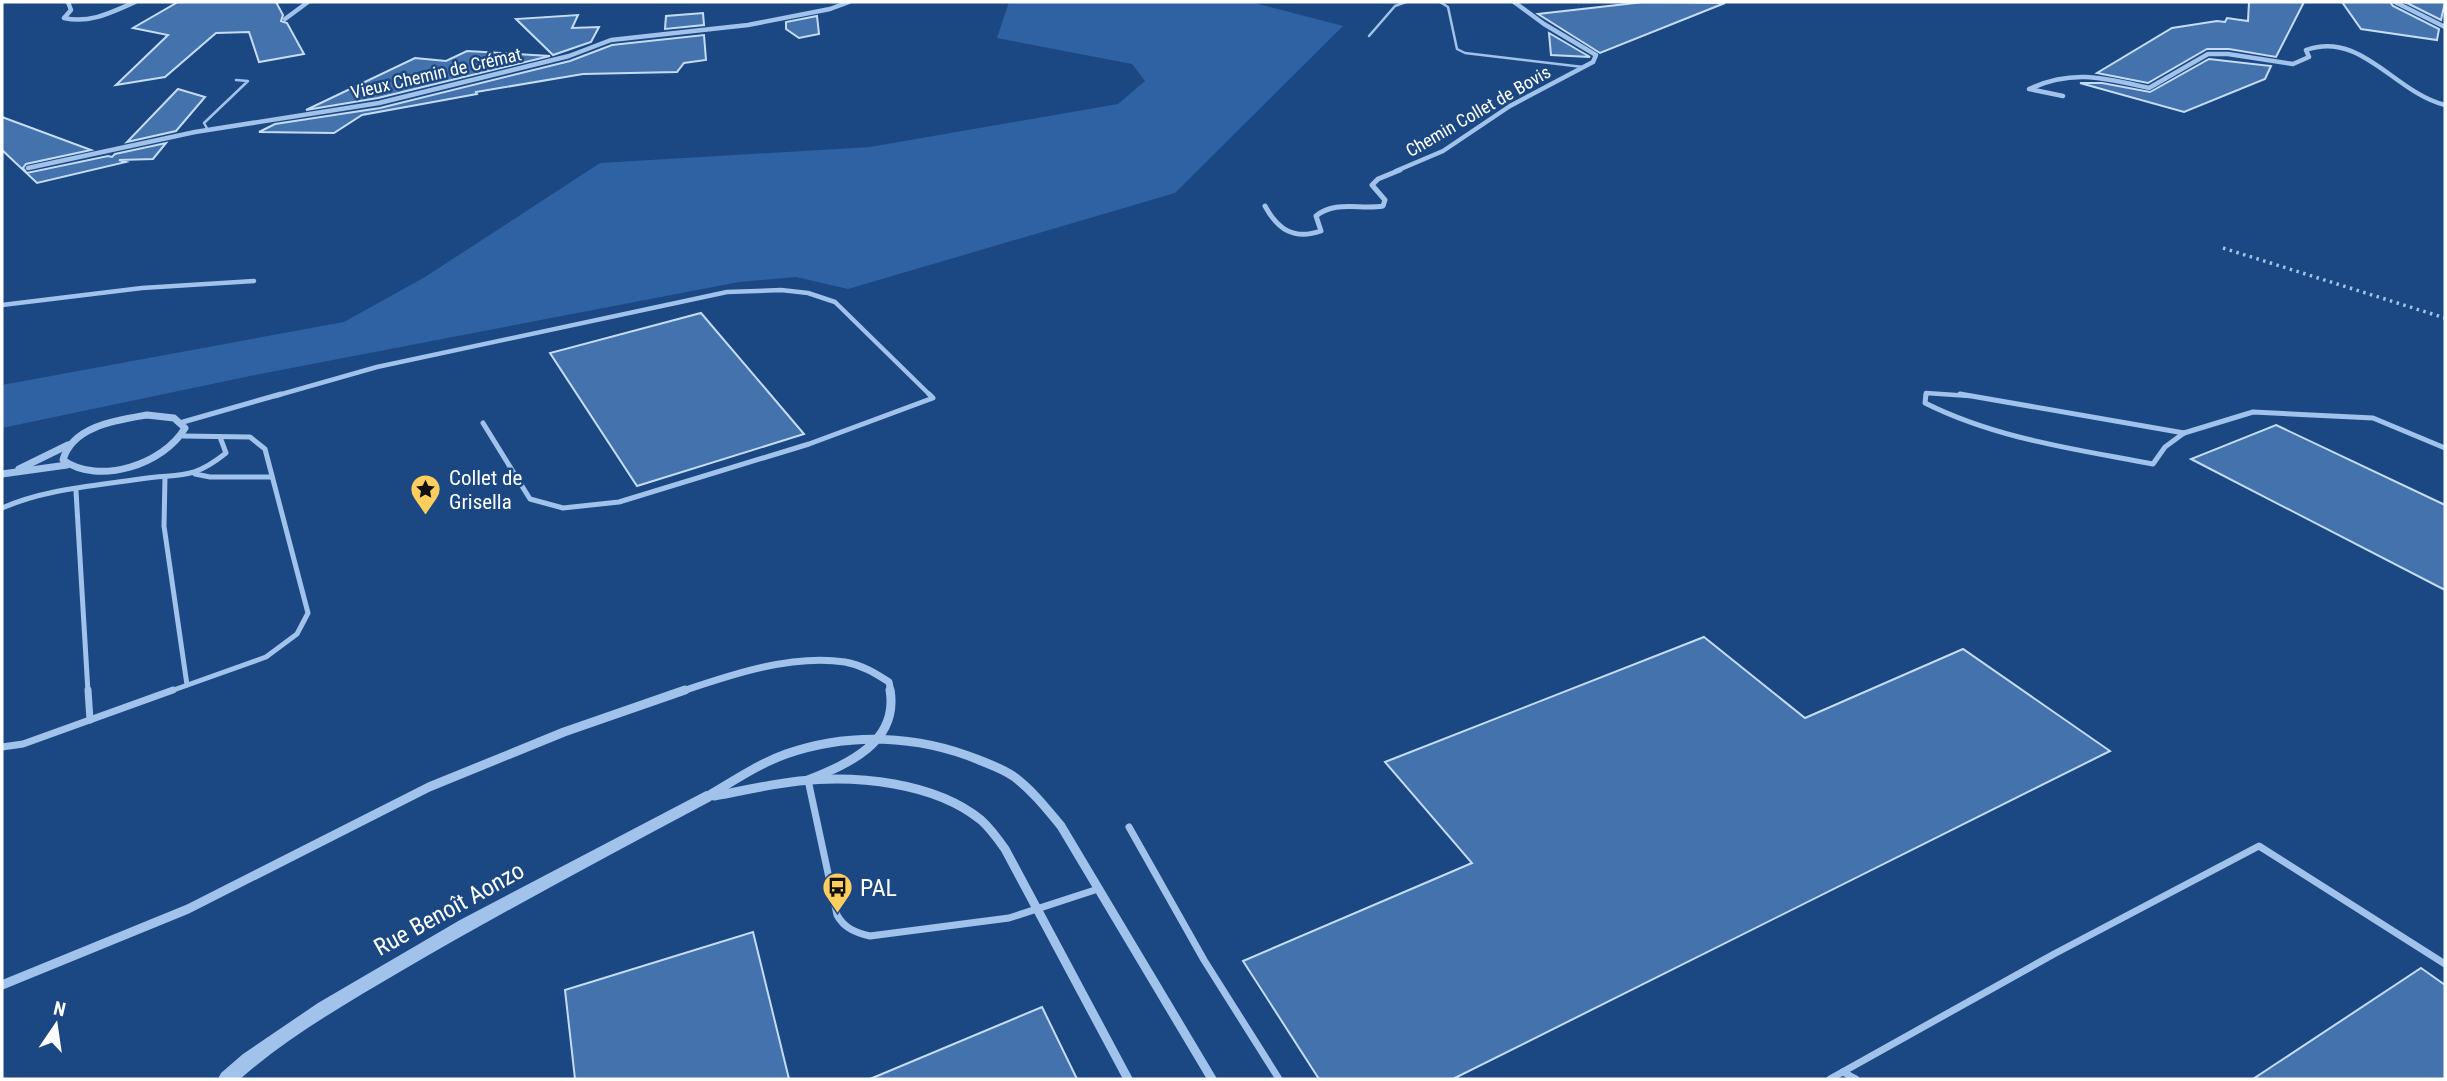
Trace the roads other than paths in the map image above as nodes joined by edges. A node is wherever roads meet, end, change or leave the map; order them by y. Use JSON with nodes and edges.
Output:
{"nodes":[{"id":1,"x":68,"y":2,"type":"edge"},
{"id":2,"x":135,"y":2,"type":"edge"},
{"id":3,"x":308,"y":2,"type":"edge"},
{"id":4,"x":849,"y":2,"type":"edge"},
{"id":5,"x":1406,"y":2,"type":"edge"},
{"id":6,"x":1440,"y":2,"type":"edge"},
{"id":7,"x":1514,"y":2,"type":"edge"},
{"id":8,"x":2395,"y":2,"type":"edge"},
{"id":9,"x":285,"y":19,"type":"dead end"},
{"id":10,"x":2445,"y":27,"type":"edge"},
{"id":11,"x":1369,"y":36,"type":"dead end"},
{"id":12,"x":1583,"y":68,"type":"junction"},
{"id":13,"x":236,"y":79,"type":"dead end"},
{"id":14,"x":2063,"y":96,"type":"dead end"},
{"id":15,"x":2445,"y":106,"type":"edge"},
{"id":16,"x":208,"y":130,"type":"junction"},
{"id":17,"x":28,"y":168,"type":"dead end"},
{"id":18,"x":1265,"y":206,"type":"dead end"},
{"id":19,"x":254,"y":281,"type":"dead end"},
{"id":20,"x":2,"y":305,"type":"edge"},
{"id":21,"x":183,"y":422,"type":"junction"},
{"id":22,"x":483,"y":423,"type":"dead end"},
{"id":23,"x":2184,"y":433,"type":"junction"},
{"id":24,"x":183,"y":436,"type":"junction"},
{"id":25,"x":220,"y":437,"type":"junction"},
{"id":26,"x":69,"y":445,"type":"junction"},
{"id":27,"x":2445,"y":448,"type":"edge"},
{"id":28,"x":67,"y":466,"type":"junction"},
{"id":29,"x":15,"y":471,"type":"junction"},
{"id":30,"x":192,"y":473,"type":"junction"},
{"id":31,"x":2,"y":474,"type":"edge"},
{"id":32,"x":165,"y":477,"type":"junction"},
{"id":33,"x":272,"y":477,"type":"junction"},
{"id":34,"x":76,"y":491,"type":"junction"},
{"id":35,"x":2,"y":508,"type":"edge"},
{"id":36,"x":187,"y":685,"type":"junction"},
{"id":37,"x":90,"y":720,"type":"junction"},
{"id":38,"x":880,"y":738,"type":"junction"},
{"id":39,"x":2,"y":747,"type":"edge"},
{"id":40,"x":808,"y":780,"type":"junction"},
{"id":41,"x":706,"y":797,"type":"junction"},
{"id":42,"x":1129,"y":827,"type":"dead end"},
{"id":43,"x":1098,"y":889,"type":"junction"},
{"id":44,"x":1038,"y":910,"type":"junction"},
{"id":45,"x":2445,"y":964,"type":"edge"},
{"id":46,"x":2,"y":985,"type":"edge"},
{"id":47,"x":1843,"y":1072,"type":"junction"},
{"id":48,"x":227,"y":1079,"type":"edge"},
{"id":49,"x":1128,"y":1079,"type":"edge"},
{"id":50,"x":1212,"y":1079,"type":"edge"},
{"id":51,"x":1279,"y":1079,"type":"edge"},
{"id":52,"x":1830,"y":1079,"type":"edge"},
{"id":53,"x":1856,"y":1079,"type":"edge"}],
"edges":[{"from":1,"to":2,"type":"street"},
{"from":3,"to":9,"type":"street"},
{"from":4,"to":16,"type":"street","name":"Vieux Chemin de Crémat"},
{"from":5,"to":11,"type":"lane"},
{"from":6,"to":12,"type":"lane"},
{"from":7,"to":12,"type":"street","name":"Chemin Collet de Bovis"},
{"from":8,"to":10,"type":"street"},
{"from":12,"to":18,"type":"street","name":"Chemin Collet de Bovis"},
{"from":13,"to":16,"type":"lane"},
{"from":14,"to":15,"type":"street"},
{"from":16,"to":17,"type":"street","name":"Vieux Chemin de Crémat"},
{"from":19,"to":20,"type":"lane"},
{"from":21,"to":22,"type":"lane"},
{"from":21,"to":24,"type":"street"},
{"from":21,"to":26,"type":"street"},
{"from":23,"to":23,"type":"lane"},
{"from":23,"to":27,"type":"lane"},
{"from":24,"to":25,"type":"lane"},
{"from":24,"to":28,"type":"street"},
{"from":25,"to":30,"type":"lane"},
{"from":25,"to":33,"type":"lane"},
{"from":26,"to":28,"type":"street"},
{"from":26,"to":29,"type":"street"},
{"from":28,"to":29,"type":"street"},
{"from":29,"to":31,"type":"street"},
{"from":30,"to":32,"type":"lane"},
{"from":30,"to":33,"type":"lane"},
{"from":32,"to":34,"type":"lane"},
{"from":32,"to":36,"type":"lane"},
{"from":33,"to":36,"type":"lane"},
{"from":34,"to":35,"type":"lane"},
{"from":34,"to":37,"type":"lane"},
{"from":36,"to":37,"type":"lane"},
{"from":37,"to":39,"type":"lane"},
{"from":38,"to":40,"type":"street"},
{"from":38,"to":41,"type":"street"},
{"from":38,"to":43,"type":"street"},
{"from":38,"to":46,"type":"street"},
{"from":40,"to":41,"type":"street"},
{"from":40,"to":44,"type":"street"},
{"from":40,"to":44,"type":"lane"},
{"from":41,"to":48,"type":"street","name":"Rue Benoît Aonzo"},
{"from":42,"to":51,"type":"lane"},
{"from":43,"to":44,"type":"lane"},
{"from":43,"to":50,"type":"street"},
{"from":44,"to":49,"type":"street"},
{"from":45,"to":47,"type":"lane"},
{"from":47,"to":52,"type":"lane"},
{"from":47,"to":53,"type":"lane"}]}
